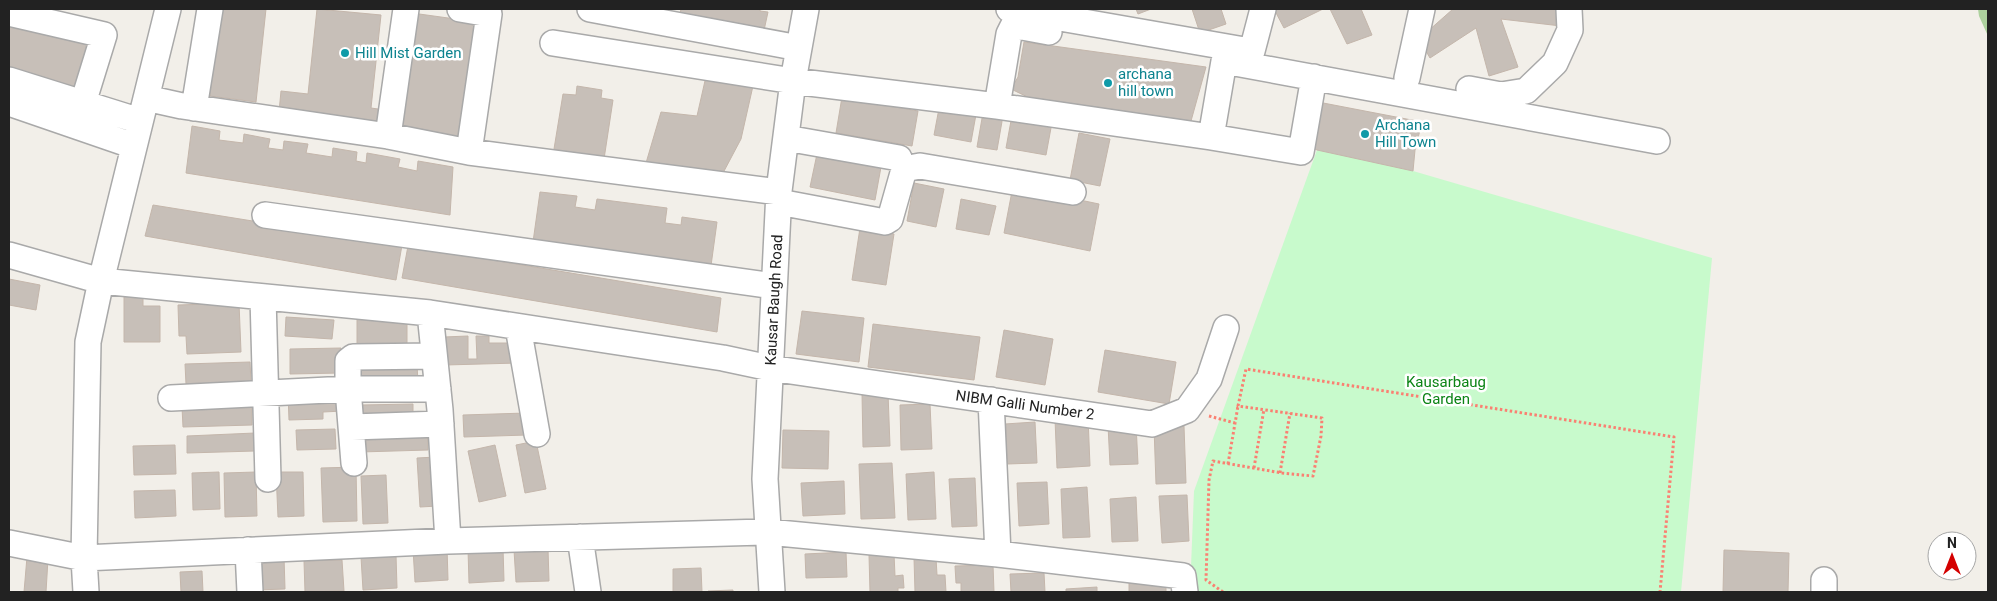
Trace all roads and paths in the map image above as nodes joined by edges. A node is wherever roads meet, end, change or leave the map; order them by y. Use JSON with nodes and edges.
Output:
{"nodes":[{"id":1,"x":168,"y":9,"type":"edge"},
{"id":2,"x":210,"y":9,"type":"edge"},
{"id":3,"x":406,"y":9,"type":"edge"},
{"id":4,"x":460,"y":9,"type":"edge"},
{"id":5,"x":590,"y":9,"type":"edge"},
{"id":6,"x":806,"y":9,"type":"edge"},
{"id":7,"x":1009,"y":9,"type":"edge"},
{"id":8,"x":1263,"y":9,"type":"edge"},
{"id":9,"x":1422,"y":9,"type":"edge"},
{"id":10,"x":1570,"y":9,"type":"edge"},
{"id":11,"x":9,"y":13,"type":"edge"},
{"id":12,"x":671,"y":16,"type":"edge"},
{"id":13,"x":1105,"y":17,"type":"edge"},
{"id":14,"x":553,"y":43,"type":"dead end"},
{"id":15,"x":799,"y":48,"type":"junction"},
{"id":16,"x":1252,"y":51,"type":"junction"},
{"id":17,"x":1224,"y":61,"type":"junction"},
{"id":18,"x":1314,"y":77,"type":"junction"},
{"id":19,"x":1407,"y":78,"type":"junction"},
{"id":20,"x":9,"y":80,"type":"edge"},
{"id":21,"x":792,"y":81,"type":"junction"},
{"id":22,"x":83,"y":102,"type":"junction"},
{"id":23,"x":9,"y":103,"type":"edge"},
{"id":24,"x":997,"y":106,"type":"junction"},
{"id":25,"x":194,"y":108,"type":"junction"},
{"id":26,"x":143,"y":109,"type":"junction"},
{"id":27,"x":388,"y":136,"type":"junction"},
{"id":28,"x":1211,"y":137,"type":"junction"},
{"id":29,"x":786,"y":138,"type":"junction"},
{"id":30,"x":1657,"y":141,"type":"dead end"},
{"id":31,"x":134,"y":146,"type":"junction"},
{"id":32,"x":469,"y":152,"type":"junction"},
{"id":33,"x":899,"y":158,"type":"dead end"},
{"id":34,"x":1073,"y":192,"type":"dead end"},
{"id":35,"x":779,"y":197,"type":"junction"},
{"id":36,"x":265,"y":215,"type":"dead end"},
{"id":37,"x":9,"y":255,"type":"edge"},
{"id":38,"x":101,"y":281,"type":"junction"},
{"id":39,"x":774,"y":286,"type":"junction"},
{"id":40,"x":263,"y":297,"type":"junction"},
{"id":41,"x":430,"y":313,"type":"junction"},
{"id":42,"x":518,"y":327,"type":"junction"},
{"id":43,"x":1226,"y":328,"type":"dead end"},
{"id":44,"x":434,"y":356,"type":"junction"},
{"id":45,"x":770,"y":368,"type":"junction"},
{"id":46,"x":348,"y":389,"type":"junction"},
{"id":47,"x":438,"y":389,"type":"junction"},
{"id":48,"x":265,"y":393,"type":"junction"},
{"id":49,"x":171,"y":398,"type":"dead end"},
{"id":50,"x":991,"y":400,"type":"junction"},
{"id":51,"x":1238,"y":406,"type":"junction"},
{"id":52,"x":1264,"y":409,"type":"junction"},
{"id":53,"x":1290,"y":413,"type":"junction"},
{"id":54,"x":441,"y":424,"type":"junction"},
{"id":55,"x":352,"y":427,"type":"junction"},
{"id":56,"x":537,"y":434,"type":"dead end"},
{"id":57,"x":354,"y":463,"type":"dead end"},
{"id":58,"x":1228,"y":464,"type":"junction"},
{"id":59,"x":1254,"y":468,"type":"junction"},
{"id":60,"x":1280,"y":473,"type":"junction"},
{"id":61,"x":268,"y":479,"type":"dead end"},
{"id":62,"x":768,"y":532,"type":"junction"},
{"id":63,"x":580,"y":537,"type":"junction"},
{"id":64,"x":448,"y":541,"type":"junction"},
{"id":65,"x":9,"y":543,"type":"edge"},
{"id":66,"x":248,"y":550,"type":"junction"},
{"id":67,"x":998,"y":554,"type":"junction"},
{"id":68,"x":84,"y":558,"type":"junction"},
{"id":69,"x":86,"y":592,"type":"edge"},
{"id":70,"x":250,"y":592,"type":"edge"},
{"id":71,"x":588,"y":592,"type":"edge"},
{"id":72,"x":772,"y":592,"type":"edge"},
{"id":73,"x":1185,"y":592,"type":"edge"},
{"id":74,"x":1223,"y":592,"type":"edge"},
{"id":75,"x":1660,"y":592,"type":"edge"}],
"edges":[{"from":1,"to":26,"type":"street"},
{"from":2,"to":25,"type":"street"},
{"from":3,"to":27,"type":"street"},
{"from":4,"to":32,"type":"street"},
{"from":5,"to":12,"type":"street"},
{"from":6,"to":15,"type":"street","name":"Kausar Baugh Road"},
{"from":7,"to":13,"type":"street"},
{"from":8,"to":16,"type":"street"},
{"from":9,"to":19,"type":"street"},
{"from":10,"to":19,"type":"street"},
{"from":11,"to":22,"type":"street"},
{"from":12,"to":15,"type":"street"},
{"from":13,"to":16,"type":"street"},
{"from":14,"to":21,"type":"street"},
{"from":15,"to":21,"type":"street","name":"Kausar Baugh Road"},
{"from":16,"to":19,"type":"street"},
{"from":17,"to":18,"type":"street"},
{"from":17,"to":24,"type":"street"},
{"from":17,"to":28,"type":"street"},
{"from":18,"to":28,"type":"street"},
{"from":18,"to":30,"type":"street"},
{"from":20,"to":22,"type":"street"},
{"from":21,"to":24,"type":"street"},
{"from":21,"to":29,"type":"street","name":"Kausar Baugh Road"},
{"from":22,"to":26,"type":"street"},
{"from":23,"to":31,"type":"street"},
{"from":24,"to":28,"type":"street"},
{"from":25,"to":26,"type":"street"},
{"from":25,"to":27,"type":"street"},
{"from":26,"to":31,"type":"street"},
{"from":27,"to":32,"type":"street"},
{"from":29,"to":33,"type":"street"},
{"from":29,"to":35,"type":"street","name":"Kausar Baugh Road"},
{"from":31,"to":38,"type":"street"},
{"from":32,"to":35,"type":"street"},
{"from":34,"to":35,"type":"street"},
{"from":35,"to":39,"type":"street","name":"Kausar Baugh Road"},
{"from":36,"to":39,"type":"street"},
{"from":37,"to":38,"type":"street","name":"NIBM Galli Number 2"},
{"from":38,"to":40,"type":"street","name":"NIBM Galli Number 2"},
{"from":38,"to":68,"type":"street"},
{"from":39,"to":45,"type":"street","name":"Kausar Baugh Road"},
{"from":40,"to":41,"type":"street","name":"NIBM Galli Number 2"},
{"from":40,"to":48,"type":"street"},
{"from":41,"to":42,"type":"street","name":"NIBM Galli Number 2"},
{"from":41,"to":44,"type":"street"},
{"from":42,"to":45,"type":"street","name":"NIBM Galli Number 2"},
{"from":42,"to":56,"type":"street"},
{"from":43,"to":50,"type":"street","name":"NIBM Galli Number 2"},
{"from":44,"to":46,"type":"street"},
{"from":44,"to":47,"type":"street"},
{"from":45,"to":50,"type":"street","name":"NIBM Galli Number 2"},
{"from":45,"to":62,"type":"street","name":"Kausar Baugh Road"},
{"from":46,"to":47,"type":"street"},
{"from":46,"to":48,"type":"street"},
{"from":46,"to":55,"type":"street"},
{"from":47,"to":54,"type":"street"},
{"from":48,"to":49,"type":"street"},
{"from":48,"to":61,"type":"street"},
{"from":50,"to":67,"type":"street"},
{"from":51,"to":52,"type":"path"},
{"from":51,"to":58,"type":"path"},
{"from":51,"to":75,"type":"path"},
{"from":52,"to":53,"type":"path"},
{"from":52,"to":59,"type":"path"},
{"from":53,"to":60,"type":"path"},
{"from":53,"to":60,"type":"path"},
{"from":54,"to":55,"type":"street"},
{"from":54,"to":64,"type":"street"},
{"from":55,"to":57,"type":"street"},
{"from":58,"to":59,"type":"path"},
{"from":58,"to":74,"type":"path"},
{"from":59,"to":60,"type":"path"},
{"from":62,"to":63,"type":"street"},
{"from":62,"to":67,"type":"street"},
{"from":62,"to":72,"type":"street","name":"Kausar Baugh Road"},
{"from":63,"to":64,"type":"street"},
{"from":63,"to":71,"type":"street"},
{"from":64,"to":66,"type":"street"},
{"from":65,"to":68,"type":"street"},
{"from":66,"to":68,"type":"street"},
{"from":66,"to":70,"type":"street"},
{"from":67,"to":73,"type":"street"},
{"from":68,"to":69,"type":"street"}]}
